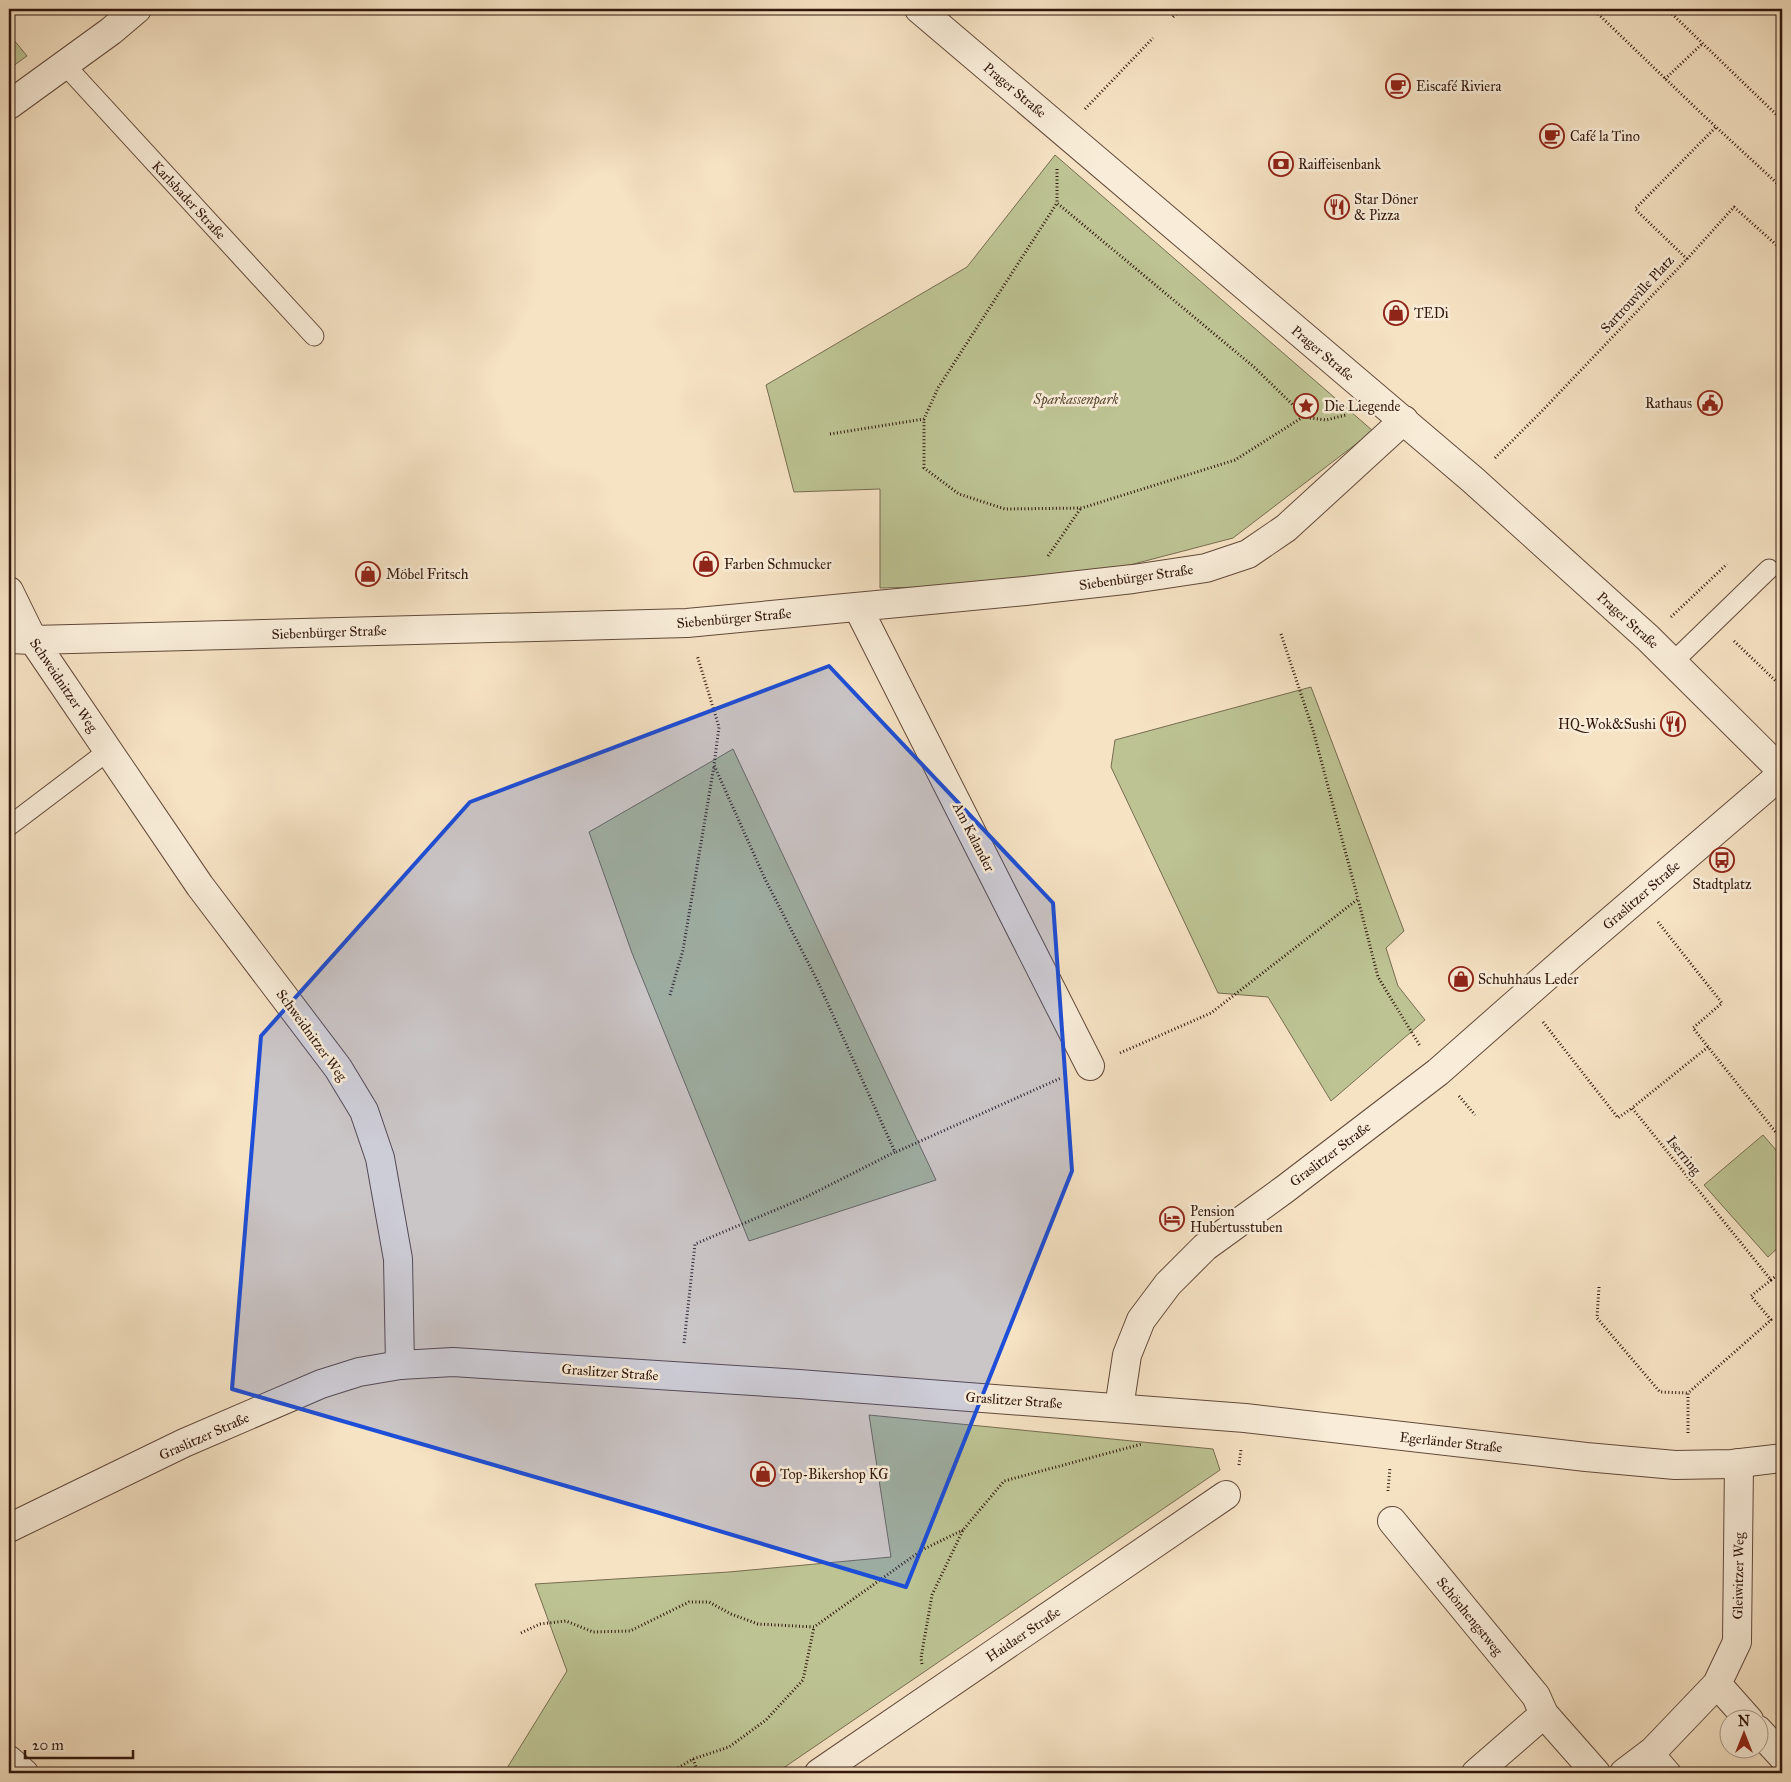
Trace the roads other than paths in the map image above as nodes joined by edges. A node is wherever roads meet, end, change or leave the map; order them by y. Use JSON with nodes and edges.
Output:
{"nodes":[{"id":1,"x":137,"y":9,"type":"edge"},
{"id":2,"x":919,"y":9,"type":"edge"},
{"id":3,"x":65,"y":65,"type":"junction"},
{"id":4,"x":9,"y":106,"type":"edge"},
{"id":5,"x":314,"y":336,"type":"dead end"},
{"id":6,"x":1404,"y":420,"type":"junction"},
{"id":7,"x":1769,"y":569,"type":"dead end"},
{"id":8,"x":9,"y":591,"type":"edge"},
{"id":9,"x":858,"y":608,"type":"junction"},
{"id":10,"x":21,"y":640,"type":"edge"},
{"id":11,"x":1673,"y":662,"type":"junction"},
{"id":12,"x":108,"y":751,"type":"junction"},
{"id":13,"x":1782,"y":773,"type":"edge"},
{"id":14,"x":9,"y":826,"type":"edge"},
{"id":15,"x":1090,"y":1066,"type":"road end"},
{"id":16,"x":400,"y":1365,"type":"junction"},
{"id":17,"x":1119,"y":1408,"type":"junction"},
{"id":18,"x":1782,"y":1458,"type":"edge"},
{"id":19,"x":1739,"y":1463,"type":"junction"},
{"id":20,"x":1226,"y":1495,"type":"road end"},
{"id":21,"x":1392,"y":1521,"type":"road end"},
{"id":22,"x":9,"y":1528,"type":"edge"},
{"id":23,"x":1717,"y":1684,"type":"junction"},
{"id":24,"x":1740,"y":1710,"type":"edge"},
{"id":25,"x":1544,"y":1714,"type":"junction"},
{"id":26,"x":1768,"y":1741,"type":"edge"},
{"id":27,"x":1652,"y":1751,"type":"junction"},
{"id":28,"x":1782,"y":1756,"type":"edge"},
{"id":29,"x":9,"y":1760,"type":"edge"},
{"id":30,"x":24,"y":1773,"type":"edge"},
{"id":31,"x":819,"y":1773,"type":"edge"},
{"id":32,"x":1476,"y":1773,"type":"edge"},
{"id":33,"x":1596,"y":1773,"type":"edge"},
{"id":34,"x":1624,"y":1773,"type":"edge"},
{"id":35,"x":1672,"y":1773,"type":"edge"}],
"edges":[{"from":1,"to":3,"type":"street"},
{"from":2,"to":6,"type":"street","name":"Prager Straße"},
{"from":3,"to":4,"type":"street"},
{"from":3,"to":5,"type":"lane","name":"Karlsbader Straße"},
{"from":6,"to":9,"type":"street","name":"Siebenbürger Straße"},
{"from":6,"to":11,"type":"street","name":"Prager Straße"},
{"from":7,"to":11,"type":"lane"},
{"from":8,"to":10,"type":"street","name":"Schweidnitzer Weg"},
{"from":9,"to":10,"type":"street","name":"Siebenbürger Straße"},
{"from":9,"to":15,"type":"street","name":"Am Kalander"},
{"from":10,"to":12,"type":"street","name":"Schweidnitzer Weg"},
{"from":11,"to":13,"type":"street","name":"Prager Straße"},
{"from":12,"to":14,"type":"lane"},
{"from":12,"to":16,"type":"street","name":"Schweidnitzer Weg"},
{"from":13,"to":17,"type":"street","name":"Graslitzer Straße"},
{"from":16,"to":17,"type":"street","name":"Graslitzer Straße"},
{"from":16,"to":22,"type":"street","name":"Graslitzer Straße"},
{"from":17,"to":19,"type":"street","name":"Egerländer Straße"},
{"from":18,"to":19,"type":"street","name":"Egerländer Straße"},
{"from":19,"to":23,"type":"street","name":"Gleiwitzer Weg"},
{"from":20,"to":31,"type":"street","name":"Haidaer Straße"},
{"from":21,"to":25,"type":"street","name":"Schönhengstweg"},
{"from":23,"to":24,"type":"street"},
{"from":23,"to":27,"type":"street","name":"Gleiwitzer Weg"},
{"from":25,"to":32,"type":"street"},
{"from":25,"to":33,"type":"street","name":"Schönhengstweg"},
{"from":26,"to":28,"type":"street"},
{"from":27,"to":34,"type":"street","name":"Gleiwitzer Weg"},
{"from":27,"to":35,"type":"lane"},
{"from":29,"to":30,"type":"street"}]}
